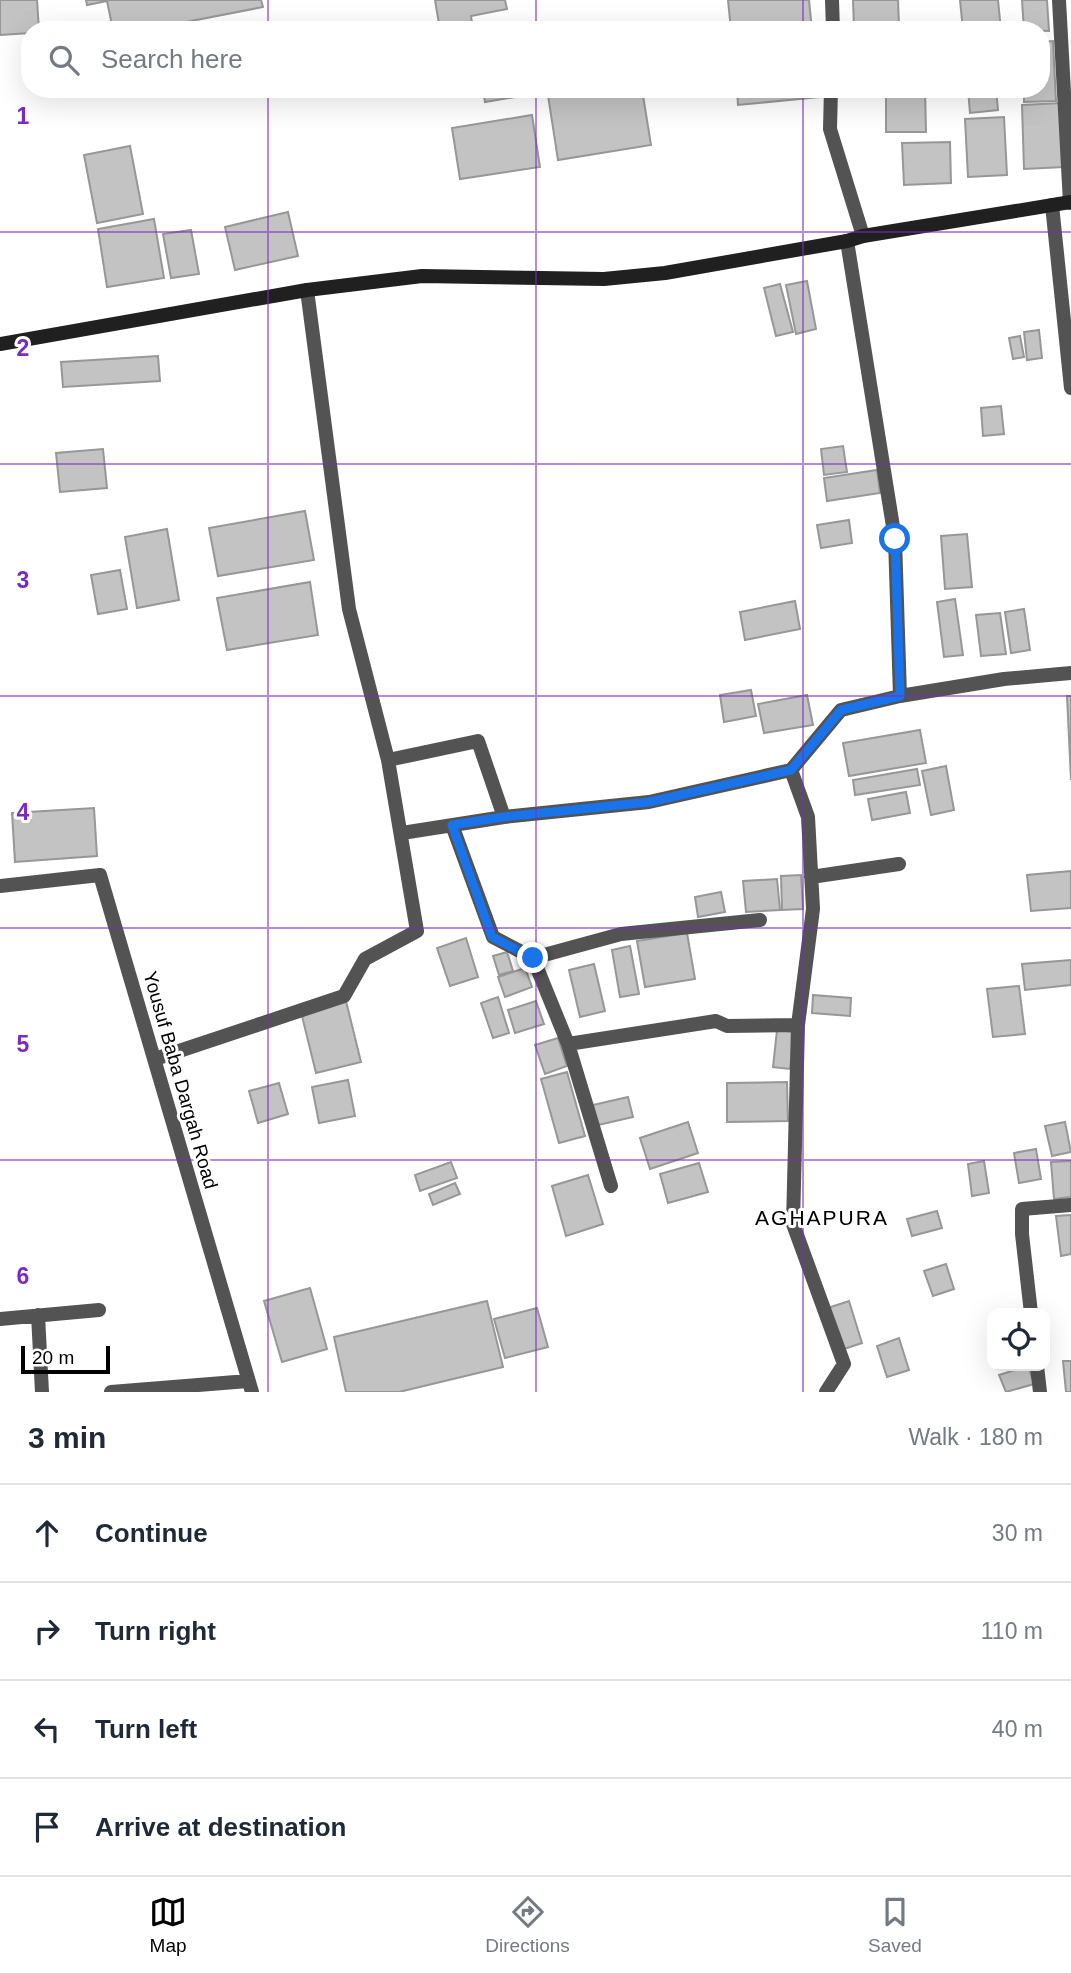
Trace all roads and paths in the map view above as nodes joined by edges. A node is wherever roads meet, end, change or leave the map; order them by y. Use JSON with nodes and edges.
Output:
{"nodes":[{"id":1,"x":832,"y":0,"type":"edge"},
{"id":2,"x":1059,"y":0,"type":"edge"},
{"id":3,"x":833,"y":21,"type":"edge"},
{"id":4,"x":831,"y":98,"type":"edge"},
{"id":5,"x":1071,"y":202,"type":"edge"},
{"id":6,"x":1052,"y":205,"type":"junction"},
{"id":7,"x":863,"y":236,"type":"junction"},
{"id":8,"x":847,"y":242,"type":"junction"},
{"id":9,"x":307,"y":290,"type":"junction"},
{"id":10,"x":0,"y":344,"type":"edge"},
{"id":11,"x":1071,"y":388,"type":"edge"},
{"id":12,"x":1071,"y":673,"type":"edge"},
{"id":13,"x":900,"y":696,"type":"junction"},
{"id":14,"x":388,"y":760,"type":"junction"},
{"id":15,"x":791,"y":770,"type":"junction"},
{"id":16,"x":503,"y":817,"type":"junction"},
{"id":17,"x":452,"y":825,"type":"junction"},
{"id":18,"x":402,"y":833,"type":"junction"},
{"id":19,"x":899,"y":864,"type":"dead end"},
{"id":20,"x":811,"y":877,"type":"junction"},
{"id":21,"x":0,"y":886,"type":"edge"},
{"id":22,"x":760,"y":920,"type":"dead end"},
{"id":23,"x":533,"y":958,"type":"junction"},
{"id":24,"x":798,"y":1025,"type":"junction"},
{"id":25,"x":568,"y":1044,"type":"junction"},
{"id":26,"x":155,"y":1059,"type":"junction"},
{"id":27,"x":611,"y":1186,"type":"dead end"},
{"id":28,"x":1071,"y":1205,"type":"edge"},
{"id":29,"x":1030,"y":1308,"type":"edge"},
{"id":30,"x":99,"y":1310,"type":"dead end"},
{"id":31,"x":38,"y":1315,"type":"junction"},
{"id":32,"x":0,"y":1319,"type":"edge"},
{"id":33,"x":1038,"y":1371,"type":"edge"},
{"id":34,"x":250,"y":1387,"type":"edge"},
{"id":35,"x":42,"y":1392,"type":"edge"},
{"id":36,"x":111,"y":1392,"type":"edge"},
{"id":37,"x":826,"y":1392,"type":"edge"},
{"id":38,"x":1040,"y":1392,"type":"edge"}],
"edges":[{"from":1,"to":3,"type":"street"},
{"from":2,"to":5,"type":"street"},
{"from":4,"to":7,"type":"street"},
{"from":5,"to":6,"type":"street"},
{"from":6,"to":7,"type":"street"},
{"from":6,"to":11,"type":"street"},
{"from":7,"to":8,"type":"street"},
{"from":8,"to":9,"type":"street"},
{"from":8,"to":13,"type":"street"},
{"from":9,"to":10,"type":"street"},
{"from":9,"to":14,"type":"street"},
{"from":12,"to":13,"type":"street"},
{"from":13,"to":15,"type":"street"},
{"from":14,"to":16,"type":"street"},
{"from":14,"to":18,"type":"street"},
{"from":15,"to":16,"type":"street"},
{"from":15,"to":20,"type":"street"},
{"from":16,"to":17,"type":"street"},
{"from":17,"to":18,"type":"street"},
{"from":17,"to":23,"type":"street"},
{"from":18,"to":26,"type":"street"},
{"from":19,"to":20,"type":"street"},
{"from":20,"to":24,"type":"street"},
{"from":21,"to":26,"type":"street","name":"Yousuf Baba Dargah Road"},
{"from":22,"to":23,"type":"street"},
{"from":23,"to":25,"type":"street"},
{"from":24,"to":25,"type":"street"},
{"from":24,"to":37,"type":"street"},
{"from":25,"to":27,"type":"street"},
{"from":26,"to":34,"type":"street","name":"Yousuf Baba Dargah Road"},
{"from":28,"to":29,"type":"street"},
{"from":30,"to":31,"type":"street"},
{"from":31,"to":32,"type":"street"},
{"from":31,"to":35,"type":"street"},
{"from":33,"to":38,"type":"street"},
{"from":34,"to":36,"type":"street"}]}
